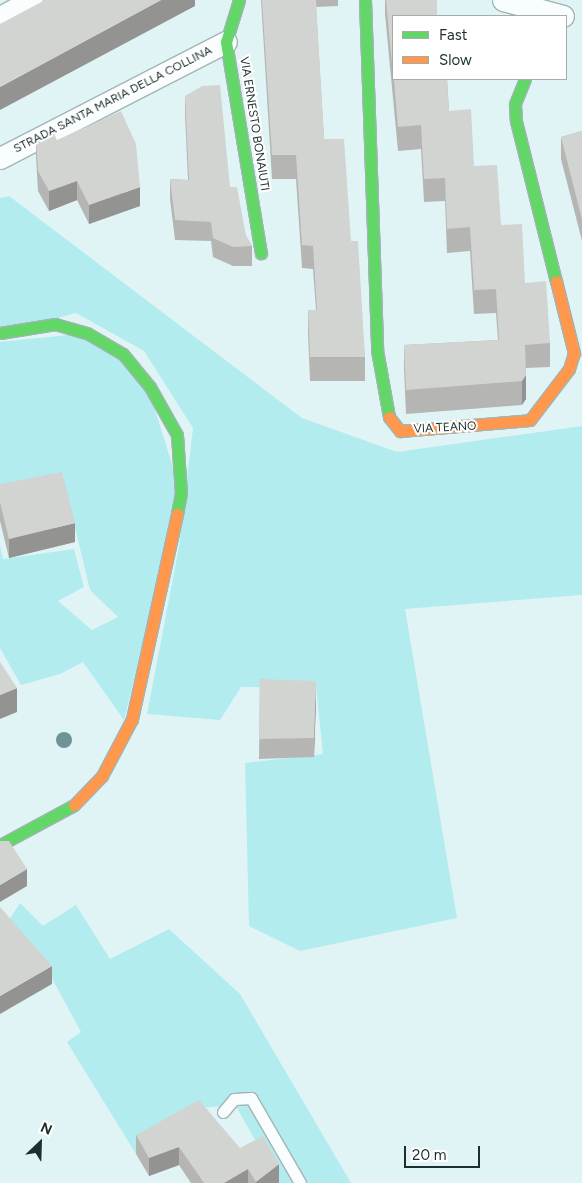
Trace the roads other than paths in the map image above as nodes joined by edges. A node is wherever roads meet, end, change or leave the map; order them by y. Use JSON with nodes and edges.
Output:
{"nodes":[{"id":1,"x":32,"y":0,"type":"edge"},
{"id":2,"x":240,"y":0,"type":"edge"},
{"id":3,"x":365,"y":0,"type":"edge"},
{"id":4,"x":503,"y":0,"type":"edge"},
{"id":5,"x":555,"y":15,"type":"edge"},
{"id":6,"x":0,"y":17,"type":"edge"},
{"id":7,"x":226,"y":42,"type":"junction"},
{"id":8,"x":525,"y":80,"type":"edge"},
{"id":9,"x":0,"y":158,"type":"edge"},
{"id":10,"x":261,"y":253,"type":"dead end"},
{"id":11,"x":0,"y":333,"type":"edge"},
{"id":12,"x":0,"y":845,"type":"edge"},
{"id":13,"x":223,"y":1112,"type":"dead end"},
{"id":14,"x":300,"y":1183,"type":"edge"}],
"edges":[{"from":1,"to":6,"type":"street"},
{"from":2,"to":7,"type":"street","name":"VIA ERNESTO BONAIUTI"},
{"from":3,"to":8,"type":"street","name":"VIA TEANO"},
{"from":4,"to":5,"type":"street"},
{"from":7,"to":9,"type":"street","name":"STRADA SANTA MARIA DELLA COLLINA"},
{"from":7,"to":10,"type":"street","name":"VIA ERNESTO BONAIUTI"},
{"from":11,"to":12,"type":"street"},
{"from":13,"to":14,"type":"lane"}]}
